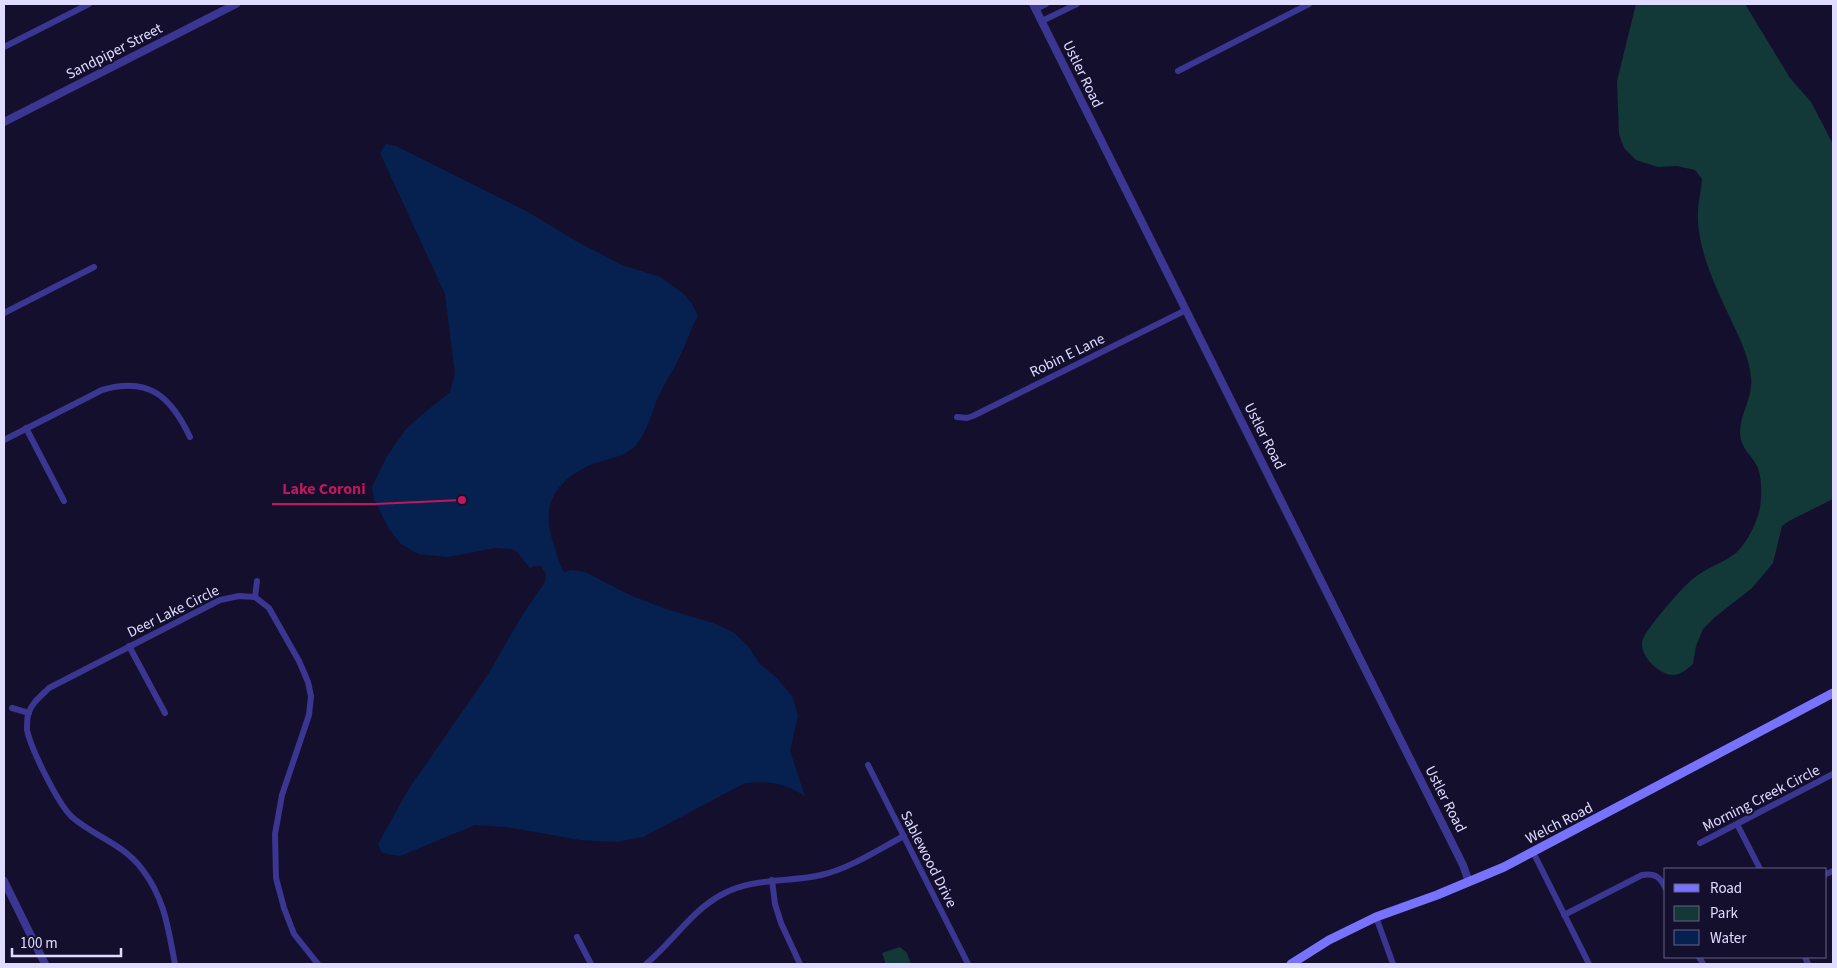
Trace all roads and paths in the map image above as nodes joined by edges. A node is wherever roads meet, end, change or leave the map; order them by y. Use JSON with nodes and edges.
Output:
{"nodes":[{"id":1,"x":89,"y":4,"type":"edge"},
{"id":2,"x":236,"y":4,"type":"edge"},
{"id":3,"x":1046,"y":4,"type":"edge"},
{"id":4,"x":1077,"y":4,"type":"edge"},
{"id":5,"x":1309,"y":4,"type":"edge"},
{"id":6,"x":1034,"y":6,"type":"edge"},
{"id":7,"x":1065,"y":6,"type":"edge"},
{"id":8,"x":1042,"y":21,"type":"junction"},
{"id":9,"x":4,"y":47,"type":"edge"},
{"id":10,"x":1178,"y":71,"type":"dead end"},
{"id":11,"x":4,"y":122,"type":"edge"},
{"id":12,"x":94,"y":266,"type":"dead end"},
{"id":13,"x":1186,"y":310,"type":"junction"},
{"id":14,"x":4,"y":313,"type":"edge"},
{"id":15,"x":957,"y":417,"type":"dead end"},
{"id":16,"x":26,"y":428,"type":"junction"},
{"id":17,"x":190,"y":437,"type":"dead end"},
{"id":18,"x":4,"y":440,"type":"edge"},
{"id":19,"x":64,"y":501,"type":"dead end"},
{"id":20,"x":257,"y":581,"type":"dead end"},
{"id":21,"x":255,"y":597,"type":"junction"},
{"id":22,"x":129,"y":646,"type":"junction"},
{"id":23,"x":1833,"y":693,"type":"edge"},
{"id":24,"x":12,"y":708,"type":"dead end"},
{"id":25,"x":29,"y":713,"type":"junction"},
{"id":26,"x":165,"y":713,"type":"dead end"},
{"id":27,"x":868,"y":765,"type":"dead end"},
{"id":28,"x":1833,"y":774,"type":"edge"},
{"id":29,"x":1737,"y":824,"type":"junction"},
{"id":30,"x":904,"y":836,"type":"junction"},
{"id":31,"x":1700,"y":844,"type":"dead end"},
{"id":32,"x":1533,"y":852,"type":"junction"},
{"id":33,"x":1759,"y":868,"type":"edge"},
{"id":34,"x":772,"y":880,"type":"junction"},
{"id":35,"x":4,"y":881,"type":"edge"},
{"id":36,"x":1470,"y":882,"type":"junction"},
{"id":37,"x":1664,"y":886,"type":"edge"},
{"id":38,"x":1564,"y":915,"type":"junction"},
{"id":39,"x":1376,"y":917,"type":"junction"},
{"id":40,"x":577,"y":938,"type":"dead end"},
{"id":41,"x":45,"y":964,"type":"edge"},
{"id":42,"x":175,"y":964,"type":"edge"},
{"id":43,"x":318,"y":964,"type":"edge"},
{"id":44,"x":591,"y":964,"type":"edge"},
{"id":45,"x":646,"y":964,"type":"edge"},
{"id":46,"x":800,"y":964,"type":"edge"},
{"id":47,"x":968,"y":964,"type":"edge"},
{"id":48,"x":1291,"y":964,"type":"edge"},
{"id":49,"x":1393,"y":964,"type":"edge"},
{"id":50,"x":1589,"y":964,"type":"edge"}],
"edges":[{"from":1,"to":9,"type":"street"},
{"from":2,"to":11,"type":"street","name":"Sandpiper Street"},
{"from":3,"to":6,"type":"street"},
{"from":4,"to":7,"type":"street"},
{"from":5,"to":10,"type":"street"},
{"from":6,"to":8,"type":"street","name":"Ustler Road"},
{"from":7,"to":8,"type":"street"},
{"from":8,"to":13,"type":"street","name":"Ustler Road"},
{"from":12,"to":14,"type":"street"},
{"from":13,"to":15,"type":"street","name":"Robin E Lane"},
{"from":13,"to":36,"type":"street","name":"Ustler Road"},
{"from":16,"to":17,"type":"street"},
{"from":16,"to":18,"type":"street"},
{"from":16,"to":19,"type":"street"},
{"from":20,"to":21,"type":"street"},
{"from":21,"to":22,"type":"street","name":"Deer Lake Circle"},
{"from":21,"to":43,"type":"street"},
{"from":22,"to":25,"type":"street","name":"Deer Lake Circle"},
{"from":22,"to":26,"type":"street"},
{"from":23,"to":32,"type":"main road","name":"Welch Road"},
{"from":24,"to":25,"type":"street"},
{"from":25,"to":42,"type":"street"},
{"from":27,"to":30,"type":"street","name":"Sablewood Drive"},
{"from":28,"to":29,"type":"street","name":"Morning Creek Circle"},
{"from":29,"to":31,"type":"street","name":"Morning Creek Circle"},
{"from":29,"to":33,"type":"street"},
{"from":30,"to":34,"type":"street"},
{"from":30,"to":47,"type":"street","name":"Sablewood Drive"},
{"from":32,"to":36,"type":"main road","name":"Welch Road"},
{"from":32,"to":38,"type":"street"},
{"from":34,"to":45,"type":"street"},
{"from":34,"to":46,"type":"street"},
{"from":35,"to":41,"type":"street"},
{"from":36,"to":39,"type":"main road","name":"Welch Road"},
{"from":37,"to":38,"type":"street"},
{"from":38,"to":50,"type":"street"},
{"from":39,"to":48,"type":"main road","name":"Welch Road"},
{"from":39,"to":49,"type":"street"},
{"from":40,"to":44,"type":"street"}]}
